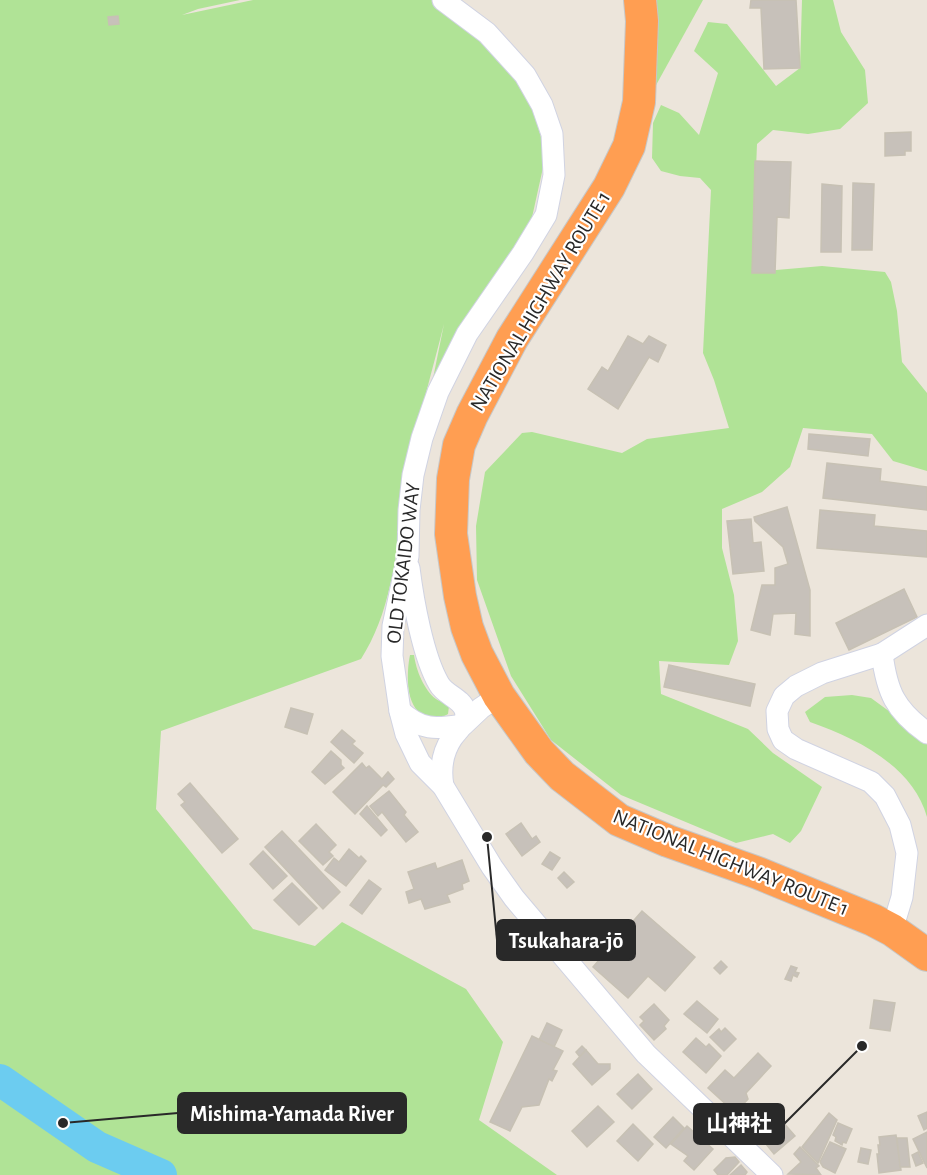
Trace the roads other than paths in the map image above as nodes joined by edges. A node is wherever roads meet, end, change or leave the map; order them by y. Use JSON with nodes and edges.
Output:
{"nodes":[{"id":1,"x":443,"y":0,"type":"edge"},
{"id":2,"x":640,"y":0,"type":"edge"},
{"id":3,"x":408,"y":556,"type":"junction"},
{"id":4,"x":927,"y":625,"type":"edge"},
{"id":5,"x":425,"y":643,"type":"junction"},
{"id":6,"x":882,"y":654,"type":"junction"},
{"id":7,"x":392,"y":656,"type":"junction"},
{"id":8,"x":476,"y":708,"type":"junction"},
{"id":9,"x":400,"y":711,"type":"junction"},
{"id":10,"x":927,"y":733,"type":"edge"},
{"id":11,"x":443,"y":786,"type":"junction"},
{"id":12,"x":892,"y":930,"type":"junction"},
{"id":13,"x":927,"y":955,"type":"edge"},
{"id":14,"x":772,"y":1175,"type":"edge"}],
"edges":[{"from":1,"to":3,"type":"street","name":"OLD TOKAIDO WAY"},
{"from":2,"to":8,"type":"highway","name":"NATIONAL HIGHWAY ROUTE 1"},
{"from":3,"to":5,"type":"street"},
{"from":3,"to":7,"type":"street","name":"OLD TOKAIDO WAY"},
{"from":4,"to":6,"type":"street"},
{"from":5,"to":7,"type":"street"},
{"from":5,"to":8,"type":"street"},
{"from":6,"to":10,"type":"street"},
{"from":6,"to":12,"type":"street"},
{"from":7,"to":9,"type":"street","name":"OLD TOKAIDO WAY"},
{"from":8,"to":9,"type":"street"},
{"from":8,"to":11,"type":"street"},
{"from":8,"to":12,"type":"highway","name":"NATIONAL HIGHWAY ROUTE 1"},
{"from":9,"to":11,"type":"street","name":"OLD TOKAIDO WAY"},
{"from":11,"to":14,"type":"street","name":"OLD TOKAIDO WAY"},
{"from":12,"to":13,"type":"highway","name":"NATIONAL HIGHWAY ROUTE 1"}]}
